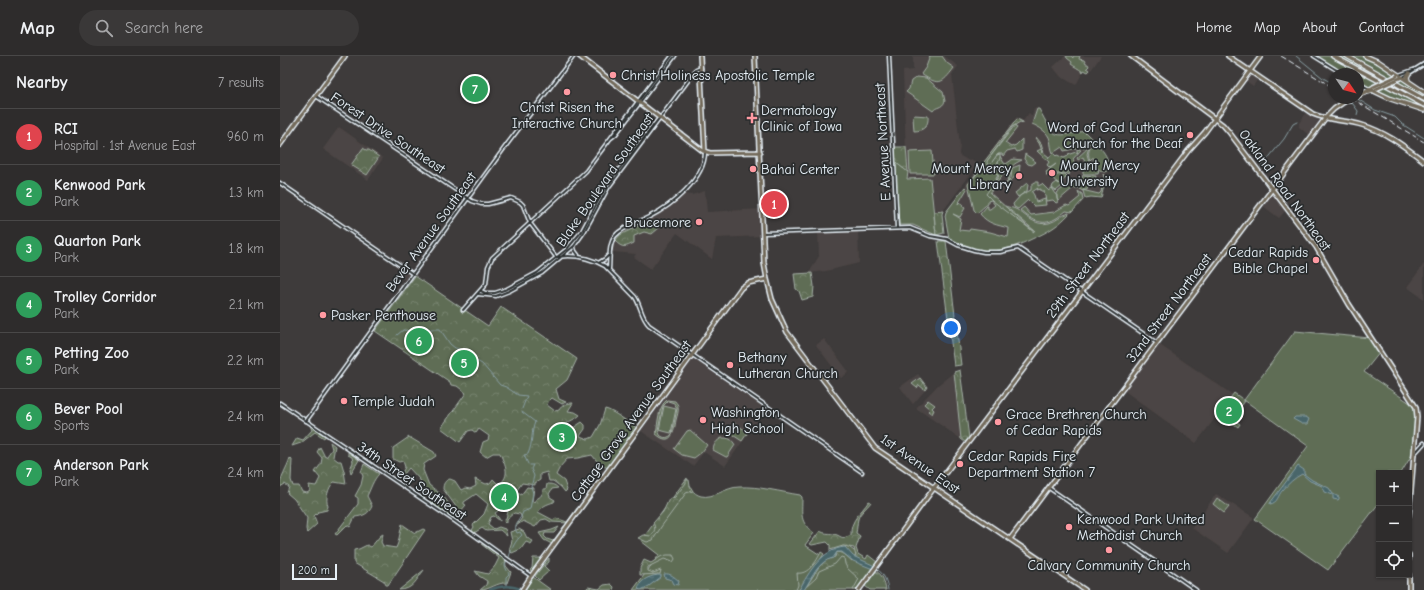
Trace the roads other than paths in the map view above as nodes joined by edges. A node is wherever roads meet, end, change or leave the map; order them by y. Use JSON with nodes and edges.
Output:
{"nodes":[{"id":1,"x":345,"y":56,"type":"edge"},
{"id":2,"x":574,"y":56,"type":"edge"},
{"id":3,"x":579,"y":56,"type":"edge"},
{"id":4,"x":672,"y":56,"type":"edge"},
{"id":5,"x":675,"y":56,"type":"edge"},
{"id":6,"x":700,"y":56,"type":"edge"},
{"id":7,"x":755,"y":56,"type":"edge"},
{"id":8,"x":889,"y":56,"type":"edge"},
{"id":9,"x":1131,"y":56,"type":"edge"},
{"id":10,"x":1228,"y":56,"type":"edge"},
{"id":11,"x":1261,"y":56,"type":"edge"},
{"id":12,"x":1314,"y":56,"type":"edge"},
{"id":13,"x":1332,"y":56,"type":"edge"},
{"id":14,"x":1347,"y":56,"type":"edge"},
{"id":15,"x":1365,"y":56,"type":"edge"},
{"id":16,"x":1369,"y":56,"type":"edge"},
{"id":17,"x":1379,"y":62,"type":"junction"},
{"id":18,"x":1424,"y":64,"type":"edge"},
{"id":19,"x":701,"y":68,"type":"junction"},
{"id":20,"x":1333,"y":68,"type":"edge"},
{"id":21,"x":1414,"y":70,"type":"junction"},
{"id":22,"x":1250,"y":71,"type":"junction"},
{"id":23,"x":1409,"y":73,"type":"junction"},
{"id":24,"x":1400,"y":76,"type":"junction"},
{"id":25,"x":1409,"y":82,"type":"junction"},
{"id":26,"x":1364,"y":85,"type":"edge"},
{"id":27,"x":1373,"y":89,"type":"junction"},
{"id":28,"x":1424,"y":92,"type":"edge"},
{"id":29,"x":1364,"y":93,"type":"edge"},
{"id":30,"x":316,"y":96,"type":"junction"},
{"id":31,"x":1424,"y":99,"type":"edge"},
{"id":32,"x":638,"y":102,"type":"junction"},
{"id":33,"x":1341,"y":104,"type":"edge"},
{"id":34,"x":1424,"y":105,"type":"edge"},
{"id":35,"x":1332,"y":110,"type":"junction"},
{"id":36,"x":1424,"y":110,"type":"edge"},
{"id":37,"x":660,"y":118,"type":"junction"},
{"id":38,"x":1325,"y":118,"type":"junction"},
{"id":39,"x":1214,"y":119,"type":"junction"},
{"id":40,"x":1336,"y":120,"type":"junction"},
{"id":41,"x":705,"y":144,"type":"junction"},
{"id":42,"x":280,"y":146,"type":"edge"},
{"id":43,"x":699,"y":148,"type":"junction"},
{"id":44,"x":705,"y":152,"type":"junction"},
{"id":45,"x":747,"y":152,"type":"junction"},
{"id":46,"x":760,"y":152,"type":"junction"},
{"id":47,"x":1424,"y":161,"type":"edge"},
{"id":48,"x":760,"y":162,"type":"junction"},
{"id":49,"x":280,"y":183,"type":"edge"},
{"id":50,"x":1273,"y":189,"type":"junction"},
{"id":51,"x":467,"y":199,"type":"junction"},
{"id":52,"x":530,"y":223,"type":"junction"},
{"id":53,"x":897,"y":228,"type":"junction"},
{"id":54,"x":763,"y":233,"type":"junction"},
{"id":55,"x":573,"y":245,"type":"junction"},
{"id":56,"x":610,"y":253,"type":"junction"},
{"id":57,"x":564,"y":256,"type":"junction"},
{"id":58,"x":578,"y":256,"type":"junction"},
{"id":59,"x":558,"y":258,"type":"junction"},
{"id":60,"x":599,"y":263,"type":"junction"},
{"id":61,"x":609,"y":271,"type":"junction"},
{"id":62,"x":413,"y":274,"type":"junction"},
{"id":63,"x":767,"y":279,"type":"junction"},
{"id":64,"x":480,"y":291,"type":"junction"},
{"id":65,"x":1082,"y":292,"type":"junction"},
{"id":66,"x":478,"y":294,"type":"junction"},
{"id":67,"x":463,"y":310,"type":"dead end"},
{"id":68,"x":1157,"y":343,"type":"junction"},
{"id":69,"x":692,"y":355,"type":"junction"},
{"id":70,"x":280,"y":403,"type":"edge"},
{"id":71,"x":306,"y":421,"type":"junction"},
{"id":72,"x":1424,"y":443,"type":"edge"},
{"id":73,"x":1413,"y":453,"type":"junction"},
{"id":74,"x":862,"y":472,"type":"dead end"},
{"id":75,"x":934,"y":488,"type":"junction"},
{"id":76,"x":1049,"y":488,"type":"junction"},
{"id":77,"x":1410,"y":506,"type":"edge"},
{"id":78,"x":1010,"y":539,"type":"junction"},
{"id":79,"x":531,"y":576,"type":"junction"},
{"id":80,"x":1409,"y":578,"type":"edge"},
{"id":81,"x":522,"y":590,"type":"edge"},
{"id":82,"x":859,"y":590,"type":"edge"},
{"id":83,"x":1085,"y":590,"type":"edge"},
{"id":84,"x":1196,"y":590,"type":"edge"},
{"id":85,"x":1409,"y":590,"type":"edge"}],
"edges":[{"from":1,"to":30,"type":"main road"},
{"from":2,"to":51,"type":"street","name":"Bever Avenue Southeast"},
{"from":3,"to":32,"type":"main road"},
{"from":4,"to":32,"type":"street"},
{"from":5,"to":32,"type":"street"},
{"from":6,"to":19,"type":"main road"},
{"from":7,"to":46,"type":"main road","name":"1st Avenue East"},
{"from":8,"to":53,"type":"street","name":"E Avenue Northeast"},
{"from":9,"to":39,"type":"main road","name":"Oakland Road Northeast"},
{"from":10,"to":22,"type":"main road"},
{"from":11,"to":22,"type":"main road","name":"29th Street Northeast"},
{"from":12,"to":20,"type":"street"},
{"from":13,"to":34,"type":"highway"},
{"from":14,"to":31,"type":"highway"},
{"from":15,"to":17,"type":"highway"},
{"from":16,"to":17,"type":"street"},
{"from":17,"to":24,"type":"highway"},
{"from":18,"to":21,"type":"street"},
{"from":19,"to":37,"type":"street","name":"Blake Boulevard Southeast"},
{"from":19,"to":41,"type":"main road"},
{"from":21,"to":23,"type":"street"},
{"from":21,"to":24,"type":"street"},
{"from":22,"to":38,"type":"main road"},
{"from":22,"to":39,"type":"main road","name":"29th Street Northeast"},
{"from":23,"to":24,"type":"street"},
{"from":23,"to":25,"type":"highway"},
{"from":24,"to":25,"type":"highway"},
{"from":24,"to":27,"type":"main road","bridge":true},
{"from":25,"to":28,"type":"highway"},
{"from":26,"to":27,"type":"street"},
{"from":27,"to":29,"type":"main road"},
{"from":27,"to":36,"type":"highway"},
{"from":30,"to":42,"type":"main road"},
{"from":30,"to":51,"type":"street","name":"Forest Drive Southeast"},
{"from":32,"to":37,"type":"main road"},
{"from":32,"to":52,"type":"street"},
{"from":33,"to":35,"type":"main road","name":"32nd Street Northeast","bridge":true},
{"from":35,"to":38,"type":"main road","name":"32nd Street Northeast"},
{"from":35,"to":40,"type":"main road"},
{"from":37,"to":43,"type":"main road"},
{"from":37,"to":55,"type":"street","name":"Blake Boulevard Southeast"},
{"from":38,"to":40,"type":"main road"},
{"from":38,"to":50,"type":"main road","name":"32nd Street Northeast"},
{"from":39,"to":50,"type":"main road","name":"Oakland Road Northeast"},
{"from":39,"to":65,"type":"main road","name":"29th Street Northeast"},
{"from":40,"to":47,"type":"main road"},
{"from":41,"to":43,"type":"main road"},
{"from":41,"to":44,"type":"main road"},
{"from":43,"to":44,"type":"main road"},
{"from":44,"to":45,"type":"main road"},
{"from":44,"to":56,"type":"street"},
{"from":45,"to":46,"type":"main road"},
{"from":45,"to":48,"type":"main road"},
{"from":46,"to":48,"type":"main road","name":"1st Avenue East"},
{"from":48,"to":54,"type":"main road","name":"1st Avenue East"},
{"from":49,"to":62,"type":"street"},
{"from":50,"to":68,"type":"main road","name":"32nd Street Northeast"},
{"from":50,"to":73,"type":"main road","name":"Oakland Road Northeast"},
{"from":51,"to":52,"type":"street","name":"Forest Drive Southeast"},
{"from":51,"to":62,"type":"street","name":"Bever Avenue Southeast"},
{"from":52,"to":59,"type":"street","name":"Forest Drive Southeast"},
{"from":52,"to":64,"type":"street"},
{"from":53,"to":54,"type":"street"},
{"from":53,"to":65,"type":"street"},
{"from":54,"to":63,"type":"main road","name":"1st Avenue East"},
{"from":55,"to":57,"type":"street","name":"Blake Boulevard Southeast"},
{"from":55,"to":58,"type":"street"},
{"from":55,"to":59,"type":"street","name":"Blake Boulevard Southeast"},
{"from":56,"to":60,"type":"street"},
{"from":56,"to":61,"type":"street"},
{"from":57,"to":58,"type":"street"},
{"from":57,"to":59,"type":"street"},
{"from":57,"to":66,"type":"street","name":"Blake Boulevard Southeast"},
{"from":58,"to":60,"type":"street"},
{"from":59,"to":64,"type":"street","name":"Blake Boulevard Southeast"},
{"from":60,"to":61,"type":"street"},
{"from":61,"to":69,"type":"street"},
{"from":62,"to":71,"type":"street","name":"Bever Avenue Southeast"},
{"from":63,"to":69,"type":"main road","name":"Cottage Grove Avenue Southeast"},
{"from":63,"to":75,"type":"main road","name":"1st Avenue East"},
{"from":64,"to":66,"type":"street"},
{"from":65,"to":68,"type":"street"},
{"from":65,"to":75,"type":"main road","name":"29th Street Northeast"},
{"from":66,"to":67,"type":"street"},
{"from":68,"to":76,"type":"main road","name":"32nd Street Northeast"},
{"from":69,"to":74,"type":"street"},
{"from":69,"to":79,"type":"main road","name":"Cottage Grove Avenue Southeast"},
{"from":70,"to":71,"type":"street","name":"34th Street Southeast"},
{"from":71,"to":79,"type":"street","name":"34th Street Southeast"},
{"from":72,"to":73,"type":"street"},
{"from":73,"to":77,"type":"main road"},
{"from":75,"to":78,"type":"main road","name":"1st Avenue East"},
{"from":75,"to":82,"type":"main road","name":"29th Street Northeast"},
{"from":76,"to":78,"type":"main road","name":"32nd Street Northeast"},
{"from":76,"to":84,"type":"street"},
{"from":78,"to":83,"type":"main road","name":"1st Avenue East"},
{"from":79,"to":81,"type":"main road","name":"Cottage Grove Avenue Southeast"},
{"from":80,"to":85,"type":"main road"}]}
